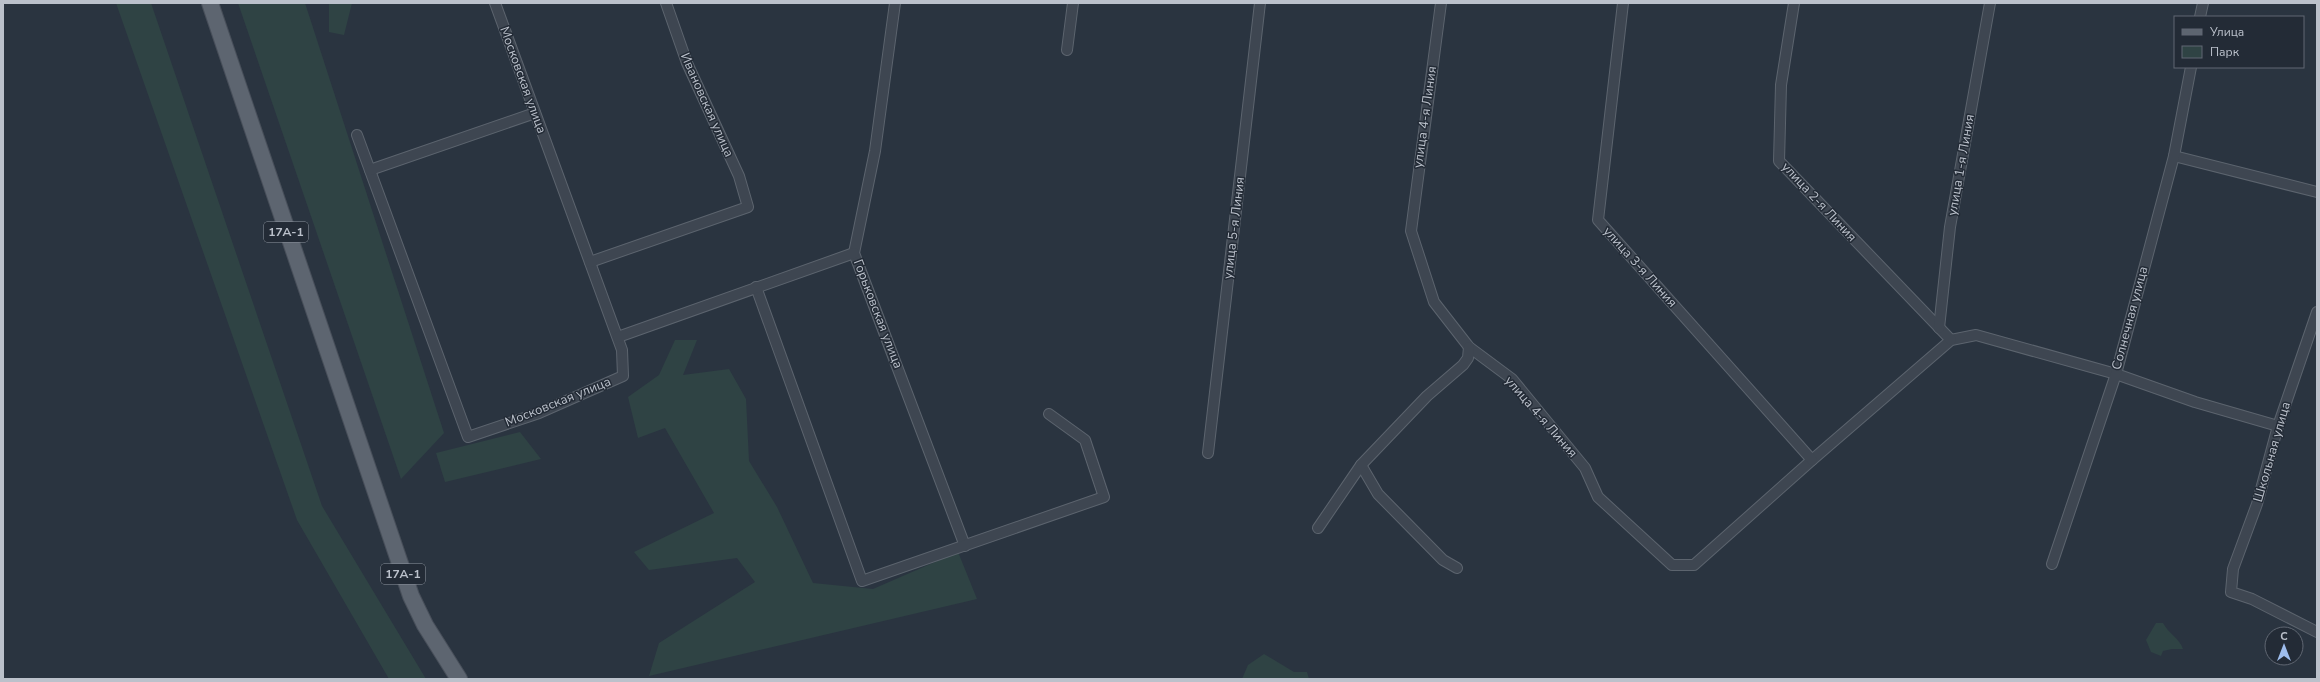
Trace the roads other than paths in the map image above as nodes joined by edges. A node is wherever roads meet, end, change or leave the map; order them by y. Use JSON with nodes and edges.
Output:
{"nodes":[{"id":1,"x":210,"y":3,"type":"edge"},
{"id":2,"x":495,"y":3,"type":"edge"},
{"id":3,"x":666,"y":3,"type":"edge"},
{"id":4,"x":895,"y":3,"type":"edge"},
{"id":5,"x":1074,"y":3,"type":"edge"},
{"id":6,"x":1260,"y":3,"type":"edge"},
{"id":7,"x":1441,"y":3,"type":"edge"},
{"id":8,"x":1623,"y":3,"type":"edge"},
{"id":9,"x":1794,"y":3,"type":"edge"},
{"id":10,"x":1990,"y":3,"type":"edge"},
{"id":11,"x":2203,"y":3,"type":"edge"},
{"id":12,"x":2200,"y":16,"type":"edge"},
{"id":13,"x":1067,"y":50,"type":"dead end"},
{"id":14,"x":2191,"y":68,"type":"edge"},
{"id":15,"x":535,"y":113,"type":"junction"},
{"id":16,"x":357,"y":135,"type":"dead end"},
{"id":17,"x":2174,"y":156,"type":"junction"},
{"id":18,"x":370,"y":170,"type":"junction"},
{"id":19,"x":2317,"y":192,"type":"edge"},
{"id":20,"x":854,"y":253,"type":"junction"},
{"id":21,"x":590,"y":262,"type":"junction"},
{"id":22,"x":756,"y":287,"type":"junction"},
{"id":23,"x":2317,"y":312,"type":"edge"},
{"id":24,"x":1939,"y":328,"type":"junction"},
{"id":25,"x":618,"y":337,"type":"junction"},
{"id":26,"x":1951,"y":340,"type":"junction"},
{"id":27,"x":1469,"y":347,"type":"junction"},
{"id":28,"x":2116,"y":374,"type":"junction"},
{"id":29,"x":1049,"y":414,"type":"dead end"},
{"id":30,"x":2278,"y":426,"type":"junction"},
{"id":31,"x":1208,"y":453,"type":"dead end"},
{"id":32,"x":1812,"y":460,"type":"junction"},
{"id":33,"x":1361,"y":465,"type":"junction"},
{"id":34,"x":1318,"y":528,"type":"dead end"},
{"id":35,"x":966,"y":546,"type":"junction"},
{"id":36,"x":2052,"y":564,"type":"dead end"},
{"id":37,"x":1457,"y":568,"type":"dead end"},
{"id":38,"x":2317,"y":632,"type":"edge"},
{"id":39,"x":459,"y":679,"type":"edge"}],
"edges":[{"from":1,"to":39,"type":"main road","number":"17А-1"},
{"from":2,"to":15,"type":"street","name":"Московская улица"},
{"from":3,"to":21,"type":"street","name":"Ивановская улица"},
{"from":4,"to":20,"type":"street","name":"Горьковская улица"},
{"from":5,"to":13,"type":"street"},
{"from":6,"to":31,"type":"street","name":"улица 5-я Линия"},
{"from":7,"to":27,"type":"street","name":"улица 4-я Линия"},
{"from":8,"to":32,"type":"street","name":"улица 3-я Линия"},
{"from":9,"to":24,"type":"street","name":"улица 2-я Линия"},
{"from":10,"to":24,"type":"street","name":"улица 1-я Линия"},
{"from":11,"to":12,"type":"street"},
{"from":14,"to":17,"type":"street","name":"Солнечная улица"},
{"from":15,"to":18,"type":"street"},
{"from":15,"to":21,"type":"street","name":"Московская улица"},
{"from":16,"to":18,"type":"street","name":"Московская улица"},
{"from":17,"to":19,"type":"street"},
{"from":17,"to":28,"type":"street","name":"Солнечная улица"},
{"from":18,"to":25,"type":"street","name":"Московская улица"},
{"from":20,"to":22,"type":"street"},
{"from":20,"to":35,"type":"street","name":"Горьковская улица"},
{"from":21,"to":25,"type":"street","name":"Московская улица"},
{"from":22,"to":25,"type":"street"},
{"from":22,"to":35,"type":"street"},
{"from":23,"to":30,"type":"street","name":"Школьная улица"},
{"from":24,"to":26,"type":"street","name":"улица 2-я Линия"},
{"from":26,"to":28,"type":"street"},
{"from":26,"to":32,"type":"street"},
{"from":27,"to":32,"type":"street","name":"улица 4-я Линия"},
{"from":27,"to":33,"type":"street"},
{"from":28,"to":30,"type":"street"},
{"from":28,"to":36,"type":"street","name":"Солнечная улица"},
{"from":29,"to":35,"type":"street"},
{"from":30,"to":38,"type":"street","name":"Школьная улица"},
{"from":33,"to":34,"type":"street"},
{"from":33,"to":37,"type":"street"}]}
